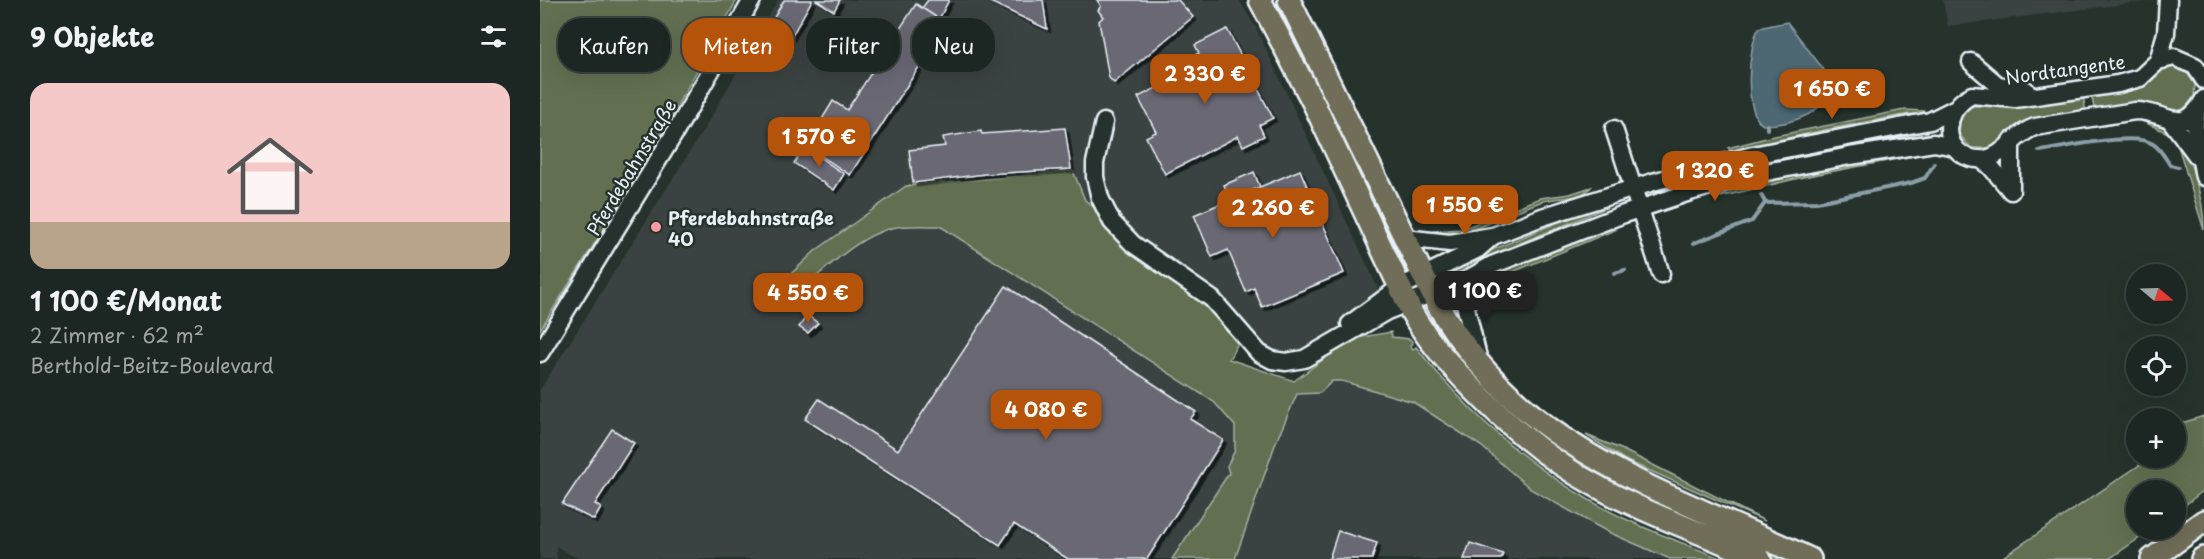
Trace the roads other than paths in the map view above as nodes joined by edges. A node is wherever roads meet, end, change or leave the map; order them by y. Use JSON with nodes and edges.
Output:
{"nodes":[{"id":1,"x":752,"y":0,"type":"edge"},
{"id":2,"x":1260,"y":0,"type":"edge"},
{"id":3,"x":1289,"y":0,"type":"edge"},
{"id":4,"x":2168,"y":0,"type":"edge"},
{"id":5,"x":2166,"y":33,"type":"junction"},
{"id":6,"x":2181,"y":57,"type":"junction"},
{"id":7,"x":2158,"y":61,"type":"junction"},
{"id":8,"x":2204,"y":80,"type":"edge"},
{"id":9,"x":2062,"y":93,"type":"junction"},
{"id":10,"x":1972,"y":96,"type":"junction"},
{"id":11,"x":2200,"y":105,"type":"edge"},
{"id":12,"x":1954,"y":109,"type":"junction"},
{"id":13,"x":2171,"y":121,"type":"junction"},
{"id":14,"x":1104,"y":122,"type":"dead end"},
{"id":15,"x":1614,"y":129,"type":"dead end"},
{"id":16,"x":2011,"y":141,"type":"junction"},
{"id":17,"x":1955,"y":147,"type":"junction"},
{"id":18,"x":1980,"y":159,"type":"junction"},
{"id":19,"x":2199,"y":160,"type":"junction"},
{"id":20,"x":2204,"y":177,"type":"edge"},
{"id":21,"x":1633,"y":188,"type":"junction"},
{"id":22,"x":1640,"y":208,"type":"junction"},
{"id":23,"x":1493,"y":236,"type":"junction"},
{"id":24,"x":1404,"y":238,"type":"junction"},
{"id":25,"x":1661,"y":274,"type":"dead end"},
{"id":26,"x":1470,"y":278,"type":"junction"},
{"id":27,"x":1426,"y":284,"type":"junction"},
{"id":28,"x":1403,"y":295,"type":"junction"},
{"id":29,"x":540,"y":353,"type":"edge"},
{"id":30,"x":1483,"y":368,"type":"junction"},
{"id":31,"x":2204,"y":521,"type":"edge"},
{"id":32,"x":1760,"y":559,"type":"edge"},
{"id":33,"x":1810,"y":559,"type":"edge"},
{"id":34,"x":2152,"y":559,"type":"edge"}],
"edges":[{"from":1,"to":29,"type":"street","name":"Pferdebahnstraße"},
{"from":2,"to":28,"type":"main road"},
{"from":3,"to":24,"type":"main road"},
{"from":4,"to":5,"type":"street"},
{"from":5,"to":6,"type":"street"},
{"from":5,"to":7,"type":"street"},
{"from":6,"to":7,"type":"street","name":"Nordtangente"},
{"from":6,"to":8,"type":"street"},
{"from":7,"to":9,"type":"street","name":"Nordtangente"},
{"from":9,"to":10,"type":"street","name":"Nordtangente"},
{"from":9,"to":10,"type":"street"},
{"from":10,"to":12,"type":"street"},
{"from":11,"to":13,"type":"street"},
{"from":11,"to":19,"type":"street"},
{"from":12,"to":17,"type":"street"},
{"from":12,"to":21,"type":"street"},
{"from":13,"to":16,"type":"street"},
{"from":13,"to":19,"type":"street"},
{"from":14,"to":28,"type":"street"},
{"from":15,"to":21,"type":"street"},
{"from":16,"to":18,"type":"street"},
{"from":16,"to":18,"type":"street"},
{"from":17,"to":18,"type":"street"},
{"from":17,"to":22,"type":"street"},
{"from":19,"to":20,"type":"street"},
{"from":21,"to":22,"type":"street"},
{"from":21,"to":23,"type":"street"},
{"from":22,"to":25,"type":"street"},
{"from":22,"to":26,"type":"street"},
{"from":23,"to":24,"type":"street"},
{"from":23,"to":27,"type":"street"},
{"from":24,"to":27,"type":"main road"},
{"from":26,"to":27,"type":"street"},
{"from":26,"to":30,"type":"street"},
{"from":27,"to":28,"type":"street"},
{"from":27,"to":30,"type":"main road"},
{"from":28,"to":32,"type":"main road"},
{"from":30,"to":33,"type":"main road"},
{"from":31,"to":34,"type":"main road"}]}
